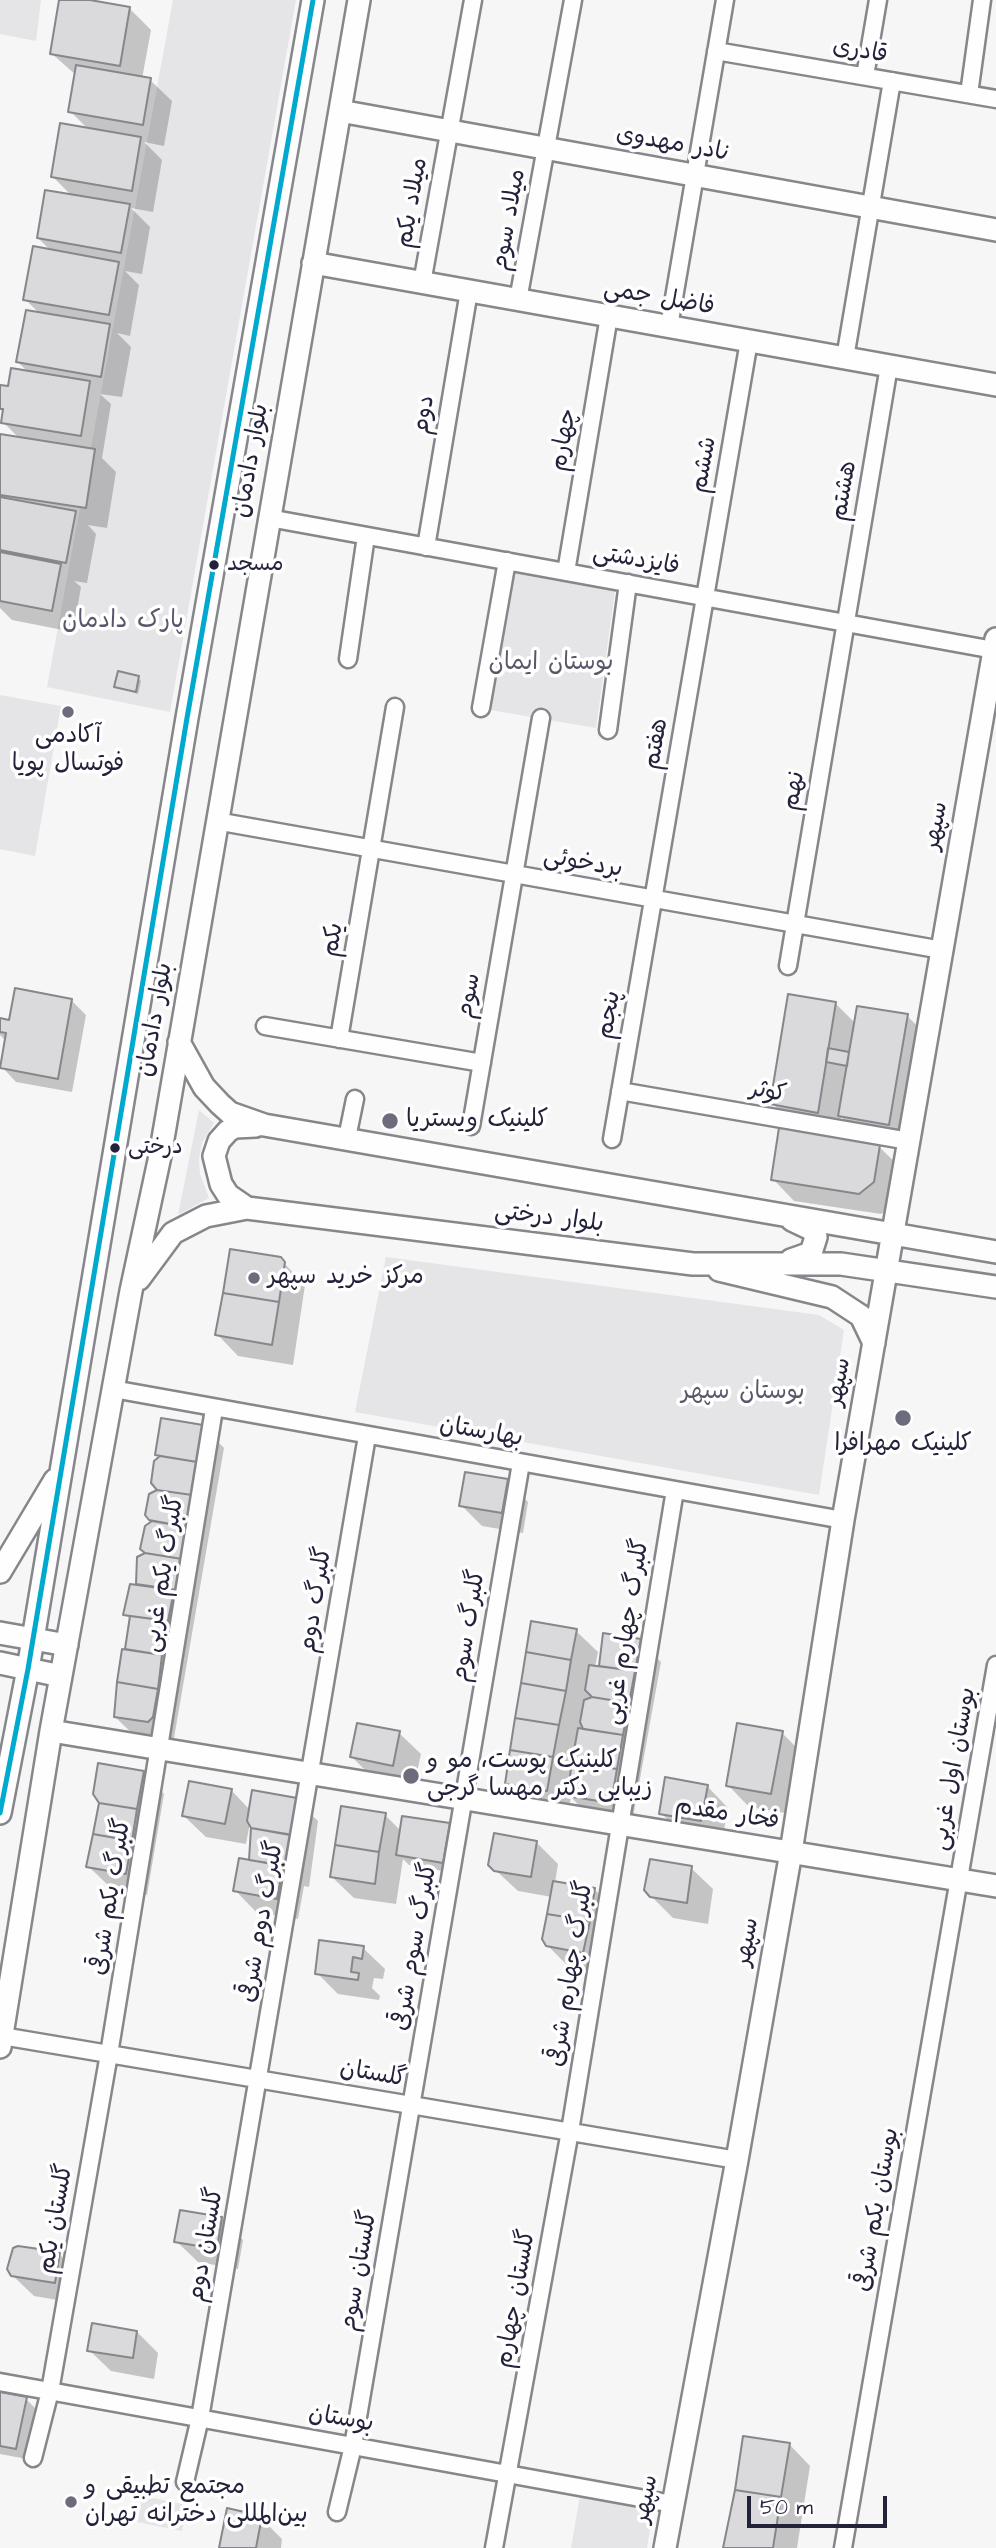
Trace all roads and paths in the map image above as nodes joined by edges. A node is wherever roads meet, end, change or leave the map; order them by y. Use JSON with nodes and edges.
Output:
{"nodes":[{"id":1,"x":313,"y":0,"type":"edge"},
{"id":2,"x":359,"y":0,"type":"edge"},
{"id":3,"x":473,"y":0,"type":"edge"},
{"id":4,"x":573,"y":0,"type":"edge"},
{"id":5,"x":725,"y":0,"type":"edge"},
{"id":6,"x":878,"y":0,"type":"edge"},
{"id":7,"x":982,"y":0,"type":"edge"},
{"id":8,"x":716,"y":51,"type":"junction"},
{"id":9,"x":865,"y":76,"type":"junction"},
{"id":10,"x":892,"y":81,"type":"junction"},
{"id":11,"x":969,"y":94,"type":"junction"},
{"id":12,"x":996,"y":99,"type":"edge"},
{"id":13,"x":340,"y":111,"type":"junction"},
{"id":14,"x":450,"y":131,"type":"junction"},
{"id":15,"x":546,"y":148,"type":"junction"},
{"id":16,"x":695,"y":175,"type":"junction"},
{"id":17,"x":872,"y":207,"type":"junction"},
{"id":18,"x":996,"y":230,"type":"edge"},
{"id":19,"x":313,"y":263,"type":"junction"},
{"id":20,"x":422,"y":283,"type":"junction"},
{"id":21,"x":469,"y":291,"type":"junction"},
{"id":22,"x":518,"y":300,"type":"junction"},
{"id":23,"x":609,"y":316,"type":"junction"},
{"id":24,"x":670,"y":327,"type":"junction"},
{"id":25,"x":750,"y":341,"type":"junction"},
{"id":26,"x":845,"y":358,"type":"junction"},
{"id":27,"x":889,"y":366,"type":"junction"},
{"id":28,"x":996,"y":385,"type":"edge"},
{"id":29,"x":269,"y":518,"type":"junction"},
{"id":30,"x":366,"y":536,"type":"junction"},
{"id":31,"x":426,"y":547,"type":"junction"},
{"id":32,"x":508,"y":561,"type":"junction"},
{"id":33,"x":566,"y":572,"type":"junction"},
{"id":34,"x":628,"y":583,"type":"junction"},
{"id":35,"x":705,"y":597,"type":"junction"},
{"id":36,"x":846,"y":623,"type":"junction"},
{"id":37,"x":995,"y":644,"type":"edge"},
{"id":38,"x":348,"y":659,"type":"dead end"},
{"id":39,"x":993,"y":678,"type":"edge"},
{"id":40,"x":395,"y":707,"type":"dead end"},
{"id":41,"x":481,"y":708,"type":"dead end"},
{"id":42,"x":541,"y":718,"type":"dead end"},
{"id":43,"x":608,"y":730,"type":"dead end"},
{"id":44,"x":216,"y":821,"type":"junction"},
{"id":45,"x":373,"y":849,"type":"junction"},
{"id":46,"x":514,"y":874,"type":"junction"},
{"id":47,"x":653,"y":899,"type":"junction"},
{"id":48,"x":795,"y":925,"type":"junction"},
{"id":49,"x":942,"y":950,"type":"junction"},
{"id":50,"x":788,"y":966,"type":"dead end"},
{"id":51,"x":265,"y":1026,"type":"dead end"},
{"id":52,"x":339,"y":1039,"type":"junction"},
{"id":53,"x":178,"y":1042,"type":"junction"},
{"id":54,"x":482,"y":1063,"type":"junction"},
{"id":55,"x":620,"y":1091,"type":"junction"},
{"id":56,"x":355,"y":1099,"type":"dead end"},
{"id":57,"x":264,"y":1125,"type":"junction"},
{"id":58,"x":471,"y":1126,"type":"dead end"},
{"id":59,"x":347,"y":1138,"type":"junction"},
{"id":60,"x":612,"y":1139,"type":"dead end"},
{"id":61,"x":909,"y":1140,"type":"junction"},
{"id":62,"x":247,"y":1208,"type":"junction"},
{"id":63,"x":775,"y":1213,"type":"junction"},
{"id":64,"x":893,"y":1232,"type":"junction"},
{"id":65,"x":994,"y":1252,"type":"edge"},
{"id":66,"x":779,"y":1263,"type":"junction"},
{"id":67,"x":693,"y":1264,"type":"junction"},
{"id":68,"x":886,"y":1269,"type":"junction"},
{"id":69,"x":990,"y":1286,"type":"edge"},
{"id":70,"x":131,"y":1291,"type":"junction"},
{"id":71,"x":874,"y":1343,"type":"junction"},
{"id":72,"x":113,"y":1390,"type":"junction"},
{"id":73,"x":214,"y":1409,"type":"junction"},
{"id":74,"x":367,"y":1436,"type":"junction"},
{"id":75,"x":520,"y":1463,"type":"junction"},
{"id":76,"x":62,"y":1469,"type":"junction"},
{"id":77,"x":675,"y":1490,"type":"junction"},
{"id":78,"x":843,"y":1520,"type":"junction"},
{"id":79,"x":0,"y":1572,"type":"edge"},
{"id":80,"x":0,"y":1633,"type":"edge"},
{"id":81,"x":33,"y":1640,"type":"junction"},
{"id":82,"x":67,"y":1645,"type":"junction"},
{"id":83,"x":0,"y":1663,"type":"edge"},
{"id":84,"x":996,"y":1665,"type":"edge"},
{"id":85,"x":28,"y":1669,"type":"junction"},
{"id":86,"x":61,"y":1676,"type":"junction"},
{"id":87,"x":51,"y":1731,"type":"junction"},
{"id":88,"x":160,"y":1747,"type":"junction"},
{"id":89,"x":312,"y":1772,"type":"junction"},
{"id":90,"x":465,"y":1798,"type":"junction"},
{"id":91,"x":0,"y":1813,"type":"edge"},
{"id":92,"x":619,"y":1823,"type":"junction"},
{"id":93,"x":790,"y":1852,"type":"junction"},
{"id":94,"x":958,"y":1880,"type":"junction"},
{"id":95,"x":996,"y":1886,"type":"edge"},
{"id":96,"x":1,"y":2041,"type":"edge"},
{"id":97,"x":109,"y":2054,"type":"junction"},
{"id":98,"x":258,"y":2079,"type":"junction"},
{"id":99,"x":412,"y":2105,"type":"junction"},
{"id":100,"x":570,"y":2132,"type":"junction"},
{"id":101,"x":737,"y":2160,"type":"junction"},
{"id":102,"x":0,"y":2382,"type":"edge"},
{"id":103,"x":50,"y":2391,"type":"junction"},
{"id":104,"x":200,"y":2418,"type":"junction"},
{"id":105,"x":353,"y":2446,"type":"junction"},
{"id":106,"x":33,"y":2458,"type":"dead end"},
{"id":107,"x":509,"y":2474,"type":"junction"},
{"id":108,"x":185,"y":2482,"type":"dead end"},
{"id":109,"x":673,"y":2504,"type":"junction"},
{"id":110,"x":337,"y":2512,"type":"dead end"},
{"id":111,"x":494,"y":2548,"type":"edge"},
{"id":112,"x":665,"y":2548,"type":"edge"},
{"id":113,"x":843,"y":2548,"type":"edge"}],
"edges":[{"from":1,"to":76,"type":"main road","name":"بلوار دادمان"},
{"from":2,"to":13,"type":"main road","name":"بلوار دادمان"},
{"from":3,"to":14,"type":"street","name":"میلاد یکم"},
{"from":4,"to":15,"type":"street","name":"میلاد سوم"},
{"from":5,"to":8,"type":"street"},
{"from":6,"to":9,"type":"street"},
{"from":7,"to":11,"type":"street"},
{"from":8,"to":9,"type":"street","name":"قادری"},
{"from":8,"to":16,"type":"street"},
{"from":9,"to":10,"type":"street","name":"قادری"},
{"from":10,"to":11,"type":"street","name":"قادری"},
{"from":10,"to":17,"type":"street"},
{"from":11,"to":12,"type":"street","name":"قادری"},
{"from":13,"to":14,"type":"main road","name":"نادر مهدوی"},
{"from":13,"to":19,"type":"main road","name":"بلوار دادمان"},
{"from":14,"to":15,"type":"main road","name":"نادر مهدوی"},
{"from":14,"to":20,"type":"street","name":"میلاد یکم"},
{"from":15,"to":16,"type":"main road","name":"نادر مهدوی"},
{"from":15,"to":22,"type":"street","name":"میلاد سوم"},
{"from":16,"to":17,"type":"main road","name":"نادر مهدوی"},
{"from":16,"to":24,"type":"street"},
{"from":17,"to":18,"type":"main road","name":"نادر مهدوی"},
{"from":17,"to":26,"type":"street"},
{"from":19,"to":20,"type":"main road","name":"فاضل جمی"},
{"from":19,"to":29,"type":"main road","name":"بلوار دادمان"},
{"from":20,"to":21,"type":"main road","name":"فاضل جمی"},
{"from":21,"to":22,"type":"main road","name":"فاضل جمی"},
{"from":21,"to":31,"type":"street","name":"دوم"},
{"from":22,"to":23,"type":"main road","name":"فاضل جمی"},
{"from":23,"to":24,"type":"main road","name":"فاضل جمی"},
{"from":23,"to":33,"type":"street","name":"چهارم"},
{"from":24,"to":25,"type":"main road","name":"فاضل جمی"},
{"from":25,"to":26,"type":"main road","name":"فاضل جمی"},
{"from":25,"to":35,"type":"street","name":"ششم"},
{"from":26,"to":27,"type":"main road","name":"فاضل جمی"},
{"from":27,"to":28,"type":"main road","name":"فاضل جمی"},
{"from":27,"to":36,"type":"street","name":"هشتم"},
{"from":29,"to":30,"type":"street","name":"فایزدشتی"},
{"from":29,"to":44,"type":"main road","name":"بلوار دادمان"},
{"from":30,"to":31,"type":"street","name":"فایزدشتی"},
{"from":30,"to":38,"type":"street"},
{"from":31,"to":32,"type":"street","name":"فایزدشتی"},
{"from":32,"to":33,"type":"street","name":"فایزدشتی"},
{"from":32,"to":41,"type":"street"},
{"from":33,"to":34,"type":"street","name":"فایزدشتی"},
{"from":34,"to":35,"type":"street","name":"فایزدشتی"},
{"from":34,"to":43,"type":"street"},
{"from":35,"to":36,"type":"street","name":"فایزدشتی"},
{"from":35,"to":47,"type":"street","name":"هفتم"},
{"from":36,"to":37,"type":"street","name":"فایزدشتی"},
{"from":36,"to":48,"type":"street","name":"نهم"},
{"from":37,"to":39,"type":"main road","name":"سپهر"},
{"from":39,"to":49,"type":"main road","name":"سپهر"},
{"from":40,"to":45,"type":"street"},
{"from":42,"to":46,"type":"street"},
{"from":44,"to":45,"type":"street","name":"بردخوئی"},
{"from":44,"to":53,"type":"main road","name":"بلوار دادمان"},
{"from":45,"to":46,"type":"street","name":"بردخوئی"},
{"from":45,"to":52,"type":"street","name":"یکم"},
{"from":46,"to":47,"type":"street","name":"بردخوئی"},
{"from":46,"to":54,"type":"street","name":"سوم"},
{"from":47,"to":48,"type":"street","name":"بردخوئی"},
{"from":47,"to":55,"type":"street","name":"پنجم"},
{"from":48,"to":49,"type":"street","name":"بردخوئی"},
{"from":48,"to":50,"type":"street","name":"نهم"},
{"from":49,"to":61,"type":"main road","name":"سپهر"},
{"from":51,"to":52,"type":"street"},
{"from":52,"to":54,"type":"street"},
{"from":53,"to":57,"type":"main road","name":"بلوار درختی"},
{"from":53,"to":70,"type":"main road","name":"بلوار دادمان"},
{"from":54,"to":58,"type":"street","name":"سوم"},
{"from":55,"to":60,"type":"street","name":"پنجم"},
{"from":55,"to":61,"type":"street","name":"کوثر"},
{"from":56,"to":59,"type":"street"},
{"from":57,"to":59,"type":"main road","name":"بلوار درختی"},
{"from":57,"to":62,"type":"main road"},
{"from":59,"to":63,"type":"main road","name":"بلوار درختی"},
{"from":61,"to":64,"type":"main road","name":"سپهر"},
{"from":62,"to":67,"type":"main road","name":"بلوار درختی"},
{"from":62,"to":70,"type":"main road","name":"بلوار درختی"},
{"from":63,"to":64,"type":"main road","name":"بلوار درختی"},
{"from":63,"to":66,"type":"main road"},
{"from":64,"to":65,"type":"main road","name":"بلوار درختی"},
{"from":64,"to":68,"type":"main road","name":"سپهر"},
{"from":65,"to":69,"type":"main road"},
{"from":66,"to":67,"type":"main road","name":"بلوار درختی"},
{"from":66,"to":68,"type":"main road","name":"بلوار درختی"},
{"from":67,"to":71,"type":"main road"},
{"from":68,"to":69,"type":"main road","name":"بلوار درختی"},
{"from":68,"to":71,"type":"main road","name":"سپهر"},
{"from":70,"to":72,"type":"main road","name":"بلوار دادمان"},
{"from":71,"to":78,"type":"main road","name":"سپهر"},
{"from":72,"to":73,"type":"street","name":"بهارستان"},
{"from":72,"to":82,"type":"main road","name":"بلوار دادمان"},
{"from":73,"to":74,"type":"street","name":"بهارستان"},
{"from":73,"to":88,"type":"street","name":"گلبرگ یکم غربی"},
{"from":74,"to":75,"type":"street","name":"بهارستان"},
{"from":74,"to":89,"type":"street","name":"گلبرگ دوم"},
{"from":75,"to":77,"type":"street","name":"بهارستان"},
{"from":75,"to":90,"type":"street","name":"گلبرگ سوم"},
{"from":76,"to":79,"type":"main road"},
{"from":76,"to":81,"type":"main road","name":"بلوار دادمان"},
{"from":77,"to":78,"type":"street","name":"بهارستان"},
{"from":77,"to":92,"type":"street","name":"گلبرگ چهارم غربی"},
{"from":78,"to":93,"type":"main road","name":"سپهر"},
{"from":80,"to":81,"type":"main road"},
{"from":81,"to":82,"type":"main road"},
{"from":81,"to":85,"type":"main road","name":"بلوار دادمان"},
{"from":82,"to":86,"type":"main road","name":"بلوار دادمان"},
{"from":83,"to":85,"type":"main road"},
{"from":84,"to":94,"type":"street","name":"بوستان اول غربی"},
{"from":85,"to":86,"type":"main road"},
{"from":85,"to":91,"type":"main road","name":"بلوار دادمان"},
{"from":86,"to":87,"type":"main road","name":"بلوار دادمان"},
{"from":87,"to":88,"type":"main road","name":"فخار مقدم"},
{"from":87,"to":96,"type":"main road","name":"بلوار دادمان"},
{"from":88,"to":89,"type":"main road","name":"فخار مقدم"},
{"from":88,"to":97,"type":"street","name":"گلبرگ یکم شرقی"},
{"from":89,"to":90,"type":"main road","name":"فخار مقدم"},
{"from":89,"to":98,"type":"street","name":"گلبرگ دوم شرقی"},
{"from":90,"to":92,"type":"main road","name":"فخار مقدم"},
{"from":90,"to":99,"type":"street","name":"گلبرگ سوم شرقی"},
{"from":92,"to":93,"type":"main road","name":"فخار مقدم"},
{"from":92,"to":100,"type":"street","name":"گلبرگ چهارم شرقی"},
{"from":93,"to":94,"type":"main road","name":"فخار مقدم"},
{"from":93,"to":101,"type":"main road","name":"سپهر"},
{"from":94,"to":95,"type":"main road","name":"فخار مقدم"},
{"from":94,"to":113,"type":"street","name":"بوستان یکم شرقی"},
{"from":96,"to":97,"type":"street","name":"گلستان"},
{"from":97,"to":98,"type":"street","name":"گلستان"},
{"from":97,"to":103,"type":"street","name":"گلستان یکم"},
{"from":98,"to":99,"type":"street","name":"گلستان"},
{"from":98,"to":104,"type":"street","name":"گلستان دوم"},
{"from":99,"to":100,"type":"street","name":"گلستان"},
{"from":99,"to":105,"type":"street","name":"گلستان سوم"},
{"from":100,"to":101,"type":"street","name":"گلستان"},
{"from":100,"to":107,"type":"street","name":"گلستان چهارم"},
{"from":101,"to":109,"type":"main road","name":"سپهر"},
{"from":102,"to":103,"type":"street","name":"بوستان"},
{"from":103,"to":104,"type":"street","name":"بوستان"},
{"from":103,"to":106,"type":"street","name":"گلستان یکم"},
{"from":104,"to":105,"type":"street","name":"بوستان"},
{"from":104,"to":108,"type":"street","name":"گلستان دوم"},
{"from":105,"to":107,"type":"street","name":"بوستان"},
{"from":105,"to":110,"type":"street","name":"گلستان سوم"},
{"from":107,"to":109,"type":"street","name":"بوستان"},
{"from":107,"to":111,"type":"street","name":"گلستان چهارم"},
{"from":109,"to":112,"type":"main road","name":"سپهر"}]}
